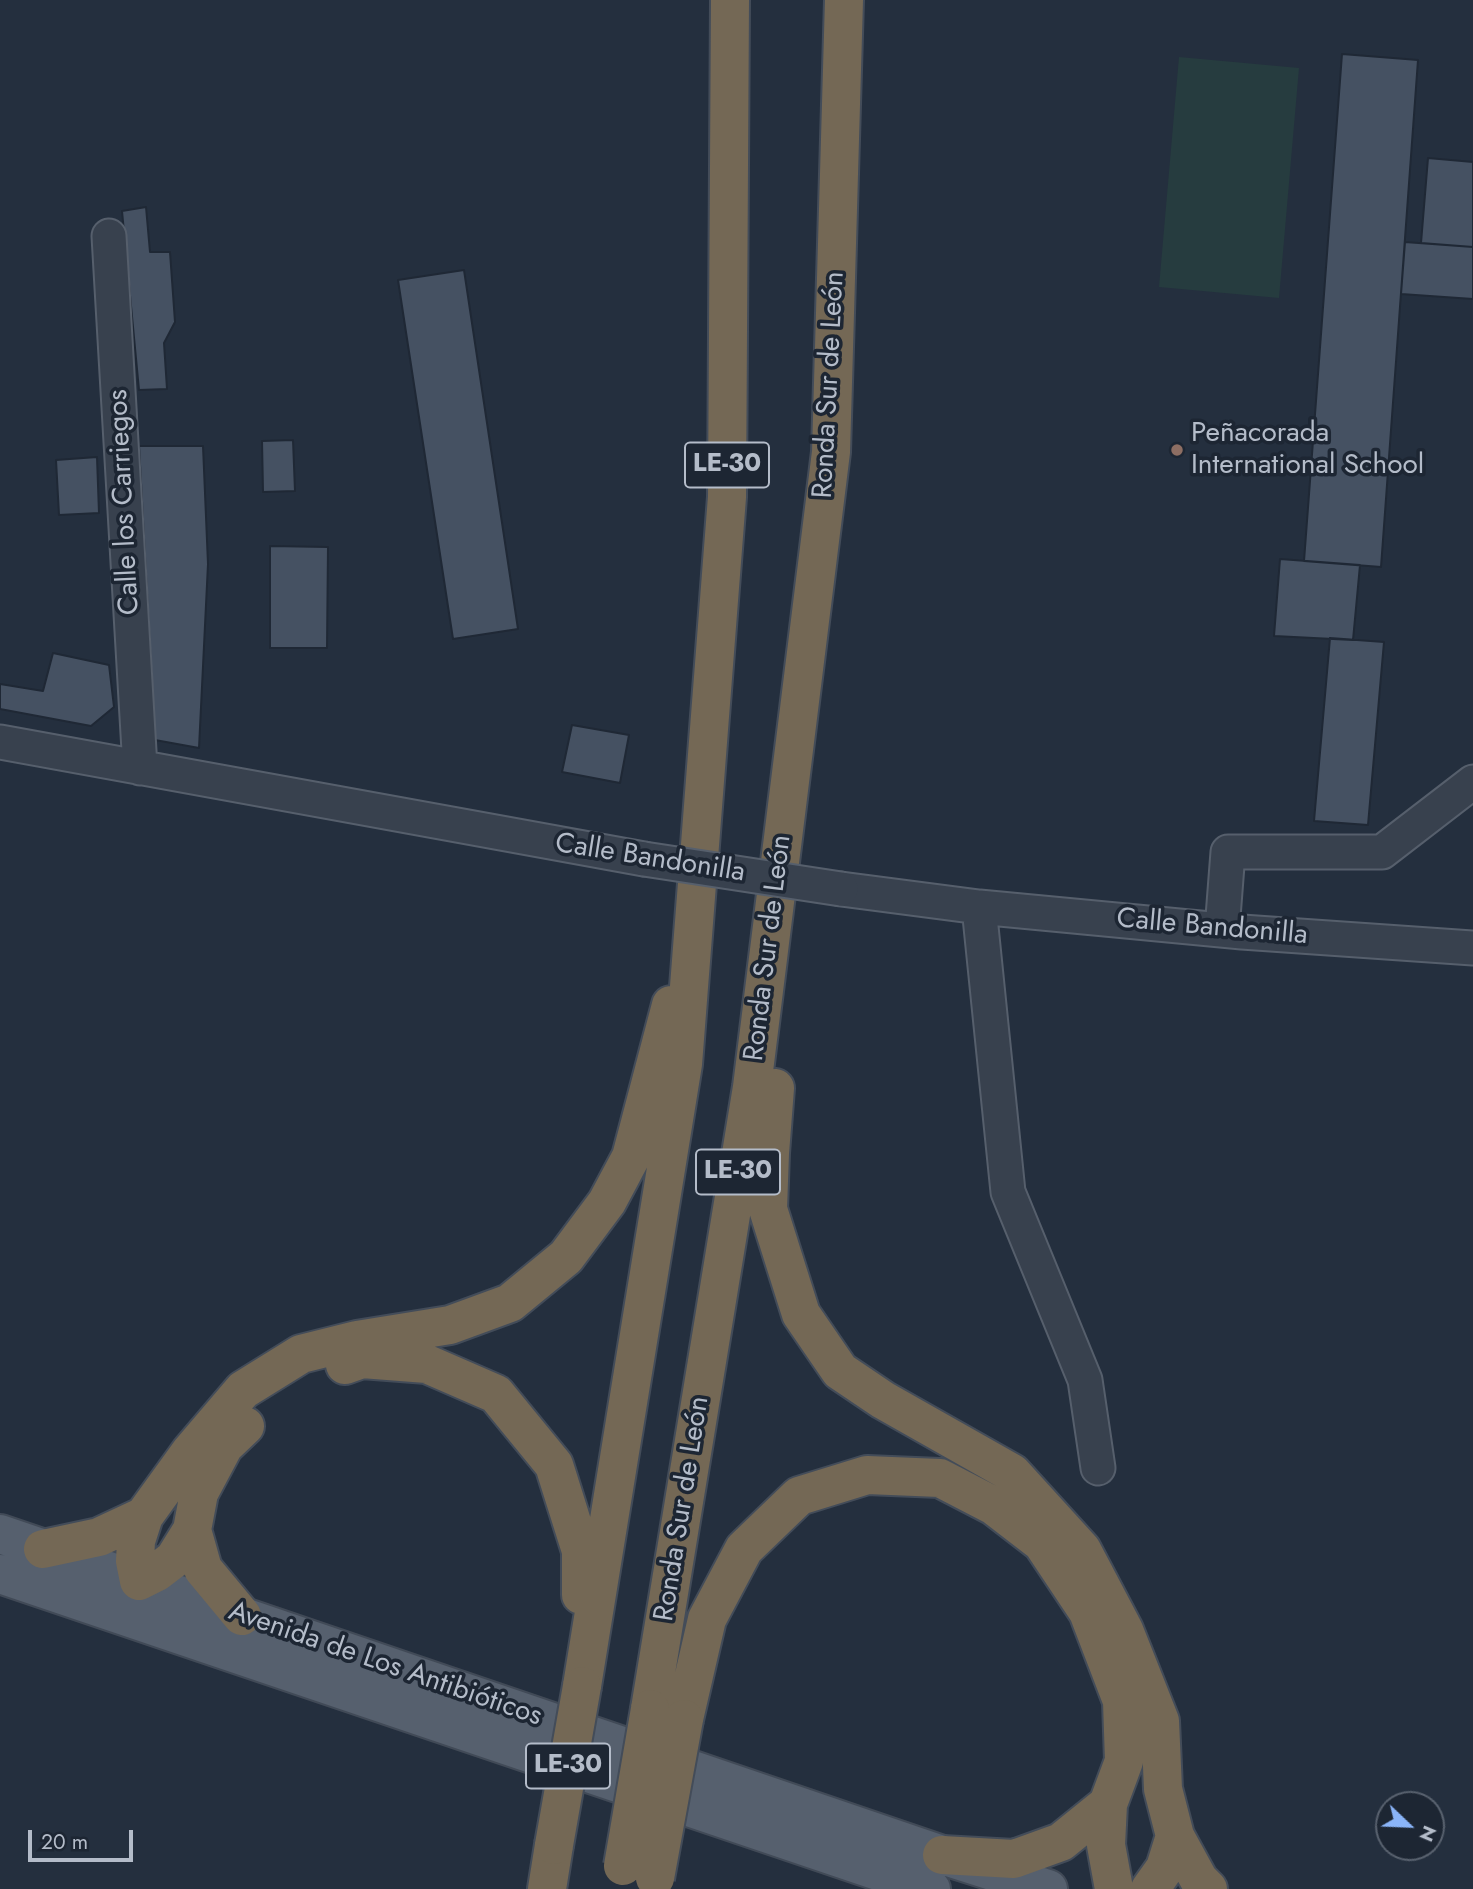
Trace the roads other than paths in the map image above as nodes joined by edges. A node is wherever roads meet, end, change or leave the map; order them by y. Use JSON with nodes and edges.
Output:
{"nodes":[{"id":1,"x":730,"y":0,"type":"edge"},
{"id":2,"x":844,"y":0,"type":"edge"},
{"id":3,"x":109,"y":236,"type":"dead end"},
{"id":4,"x":831,"y":452,"type":"junction"},
{"id":5,"x":0,"y":742,"type":"edge"},
{"id":6,"x":140,"y":768,"type":"junction"},
{"id":7,"x":1473,"y":782,"type":"edge"},
{"id":8,"x":979,"y":907,"type":"junction"},
{"id":9,"x":694,"y":929,"type":"junction"},
{"id":10,"x":1222,"y":930,"type":"junction"},
{"id":11,"x":1473,"y":947,"type":"edge"},
{"id":12,"x":1098,"y":1468,"type":"dead end"},
{"id":13,"x":144,"y":1516,"type":"junction"},
{"id":14,"x":192,"y":1530,"type":"junction"},
{"id":15,"x":0,"y":1534,"type":"edge"},
{"id":16,"x":43,"y":1549,"type":"junction"},
{"id":17,"x":0,"y":1552,"type":"edge"},
{"id":18,"x":0,"y":1574,"type":"edge"},
{"id":19,"x":139,"y":1581,"type":"junction"},
{"id":20,"x":242,"y":1616,"type":"junction"},
{"id":21,"x":582,"y":1686,"type":"junction"},
{"id":22,"x":667,"y":1714,"type":"junction"},
{"id":23,"x":614,"y":1782,"type":"junction"},
{"id":24,"x":1108,"y":1804,"type":"junction"},
{"id":25,"x":773,"y":1836,"type":"junction"},
{"id":26,"x":1175,"y":1836,"type":"junction"},
{"id":27,"x":936,"y":1872,"type":"edge"},
{"id":28,"x":637,"y":1881,"type":"edge"},
{"id":29,"x":547,"y":1889,"type":"edge"},
{"id":30,"x":991,"y":1889,"type":"edge"},
{"id":31,"x":1048,"y":1889,"type":"edge"},
{"id":32,"x":1114,"y":1889,"type":"edge"},
{"id":33,"x":1150,"y":1889,"type":"edge"},
{"id":34,"x":1208,"y":1889,"type":"edge"}],
"edges":[{"from":1,"to":9,"type":"highway","number":"LE-30"},
{"from":2,"to":4,"type":"highway","name":"Ronda Sur de León","number":"LE-30"},
{"from":3,"to":6,"type":"street","name":"Calle los Carriegos"},
{"from":4,"to":22,"type":"highway","name":"Ronda Sur de León","number":"LE-30"},
{"from":4,"to":26,"type":"highway"},
{"from":5,"to":6,"type":"street","name":"Calle Bandonilla"},
{"from":6,"to":8,"type":"street","name":"Calle Bandonilla","bridge":true},
{"from":7,"to":10,"type":"street"},
{"from":8,"to":10,"type":"street","name":"Calle Bandonilla"},
{"from":8,"to":12,"type":"street"},
{"from":9,"to":13,"type":"highway"},
{"from":9,"to":21,"type":"highway","number":"LE-30"},
{"from":10,"to":11,"type":"street","name":"Calle Bandonilla"},
{"from":13,"to":16,"type":"highway"},
{"from":13,"to":19,"type":"highway"},
{"from":14,"to":19,"type":"highway"},
{"from":14,"to":20,"type":"highway"},
{"from":14,"to":21,"type":"highway"},
{"from":15,"to":16,"type":"main road","name":"Avenida de Los Antibióticos"},
{"from":16,"to":19,"type":"main road","name":"Avenida de Los Antibióticos"},
{"from":17,"to":19,"type":"main road"},
{"from":18,"to":23,"type":"main road","name":"Avenida de Los Antibióticos"},
{"from":19,"to":20,"type":"main road","name":"Avenida de Los Antibióticos"},
{"from":19,"to":23,"type":"main road"},
{"from":20,"to":27,"type":"main road","name":"Avenida de Los Antibióticos"},
{"from":21,"to":29,"type":"highway","number":"LE-30","bridge":true},
{"from":22,"to":24,"type":"highway"},
{"from":22,"to":28,"type":"highway","name":"Ronda Sur de León","number":"LE-30","bridge":true},
{"from":23,"to":25,"type":"main road","name":"Avenida de Los Antibióticos"},
{"from":24,"to":27,"type":"highway"},
{"from":24,"to":32,"type":"highway"},
{"from":25,"to":27,"type":"main road","name":"Avenida de Los Antibióticos"},
{"from":25,"to":30,"type":"main road"},
{"from":26,"to":33,"type":"highway"},
{"from":26,"to":34,"type":"highway"},
{"from":27,"to":31,"type":"main road","name":"Avenida de Los Antibióticos"}]}
